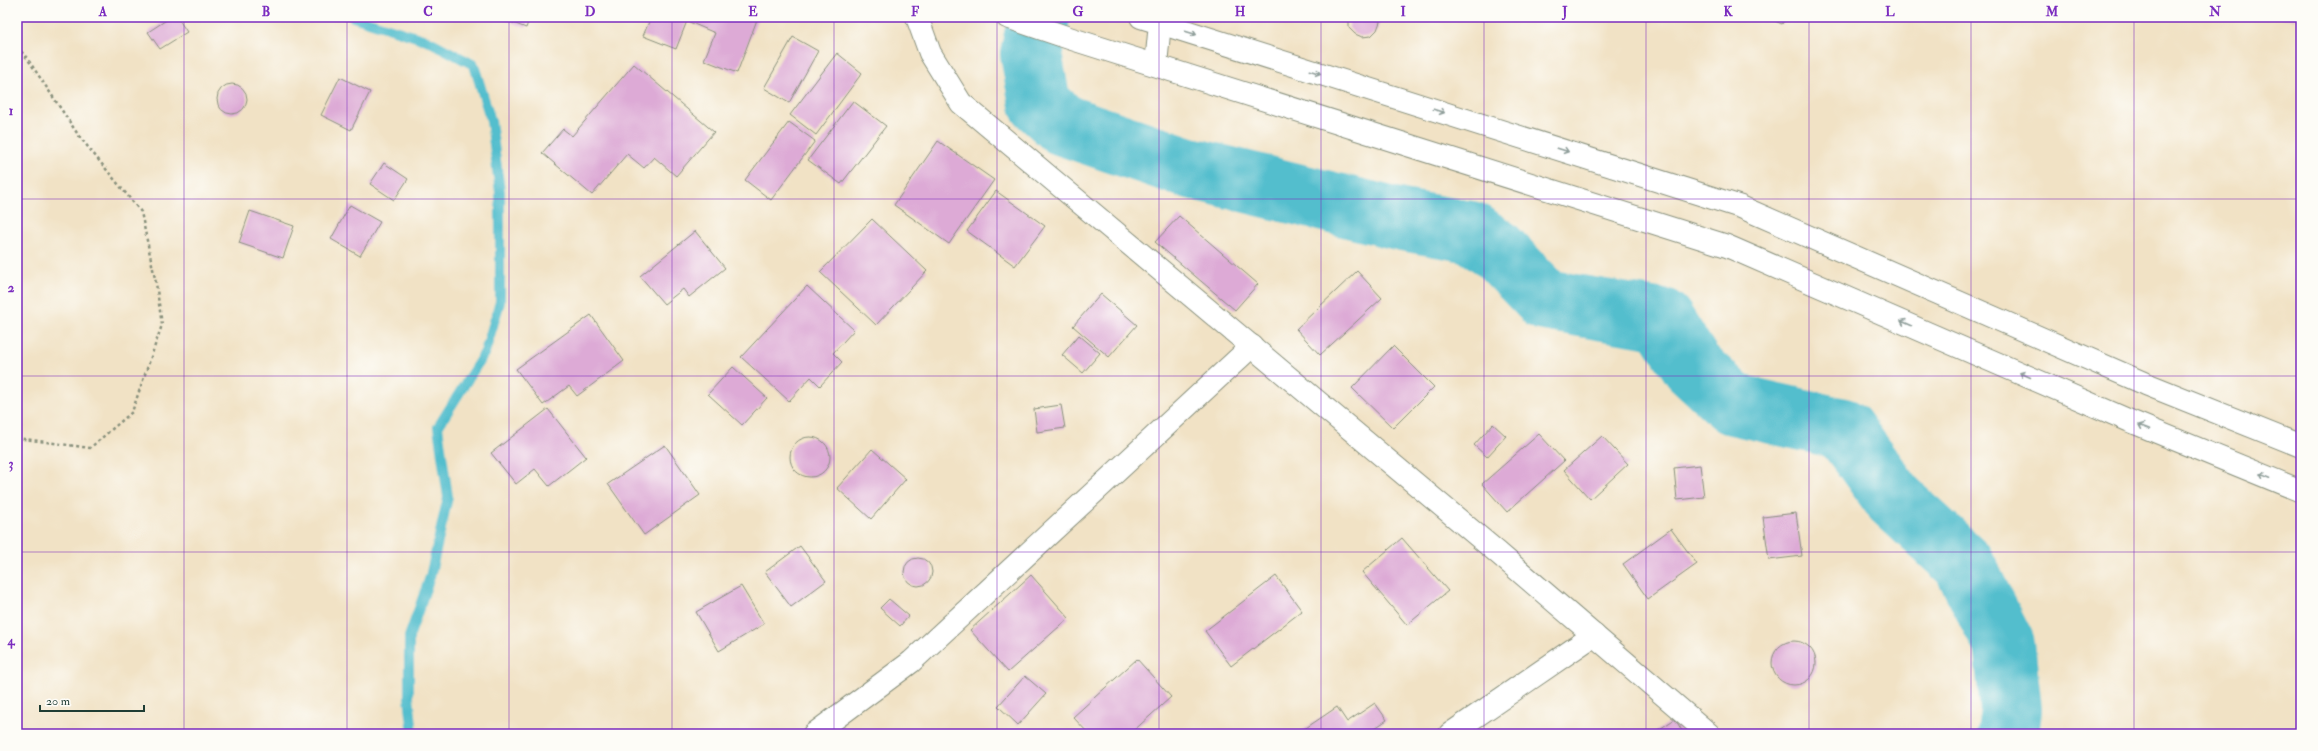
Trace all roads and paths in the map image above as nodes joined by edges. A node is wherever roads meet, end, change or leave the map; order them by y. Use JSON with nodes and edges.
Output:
{"nodes":[{"id":1,"x":917,"y":17,"type":"edge"},
{"id":2,"x":1009,"y":18,"type":"edge"},
{"id":3,"x":1153,"y":19,"type":"edge"},
{"id":4,"x":17,"y":47,"type":"edge"},
{"id":5,"x":1156,"y":65,"type":"junction"},
{"id":6,"x":1252,"y":346,"type":"junction"},
{"id":7,"x":17,"y":438,"type":"edge"},
{"id":8,"x":2301,"y":446,"type":"edge"},
{"id":9,"x":2301,"y":490,"type":"edge"},
{"id":10,"x":1594,"y":635,"type":"junction"},
{"id":11,"x":814,"y":734,"type":"edge"},
{"id":12,"x":1450,"y":734,"type":"edge"},
{"id":13,"x":1709,"y":734,"type":"edge"}],
"edges":[{"from":1,"to":6,"type":"main road"},
{"from":2,"to":5,"type":"main road"},
{"from":3,"to":5,"type":"main road"},
{"from":3,"to":8,"type":"main road","one_way":true},
{"from":4,"to":7,"type":"path"},
{"from":9,"to":5,"type":"main road","one_way":true},
{"from":6,"to":10,"type":"main road"},
{"from":6,"to":11,"type":"main road"},
{"from":10,"to":12,"type":"main road"},
{"from":10,"to":13,"type":"main road"}]}
